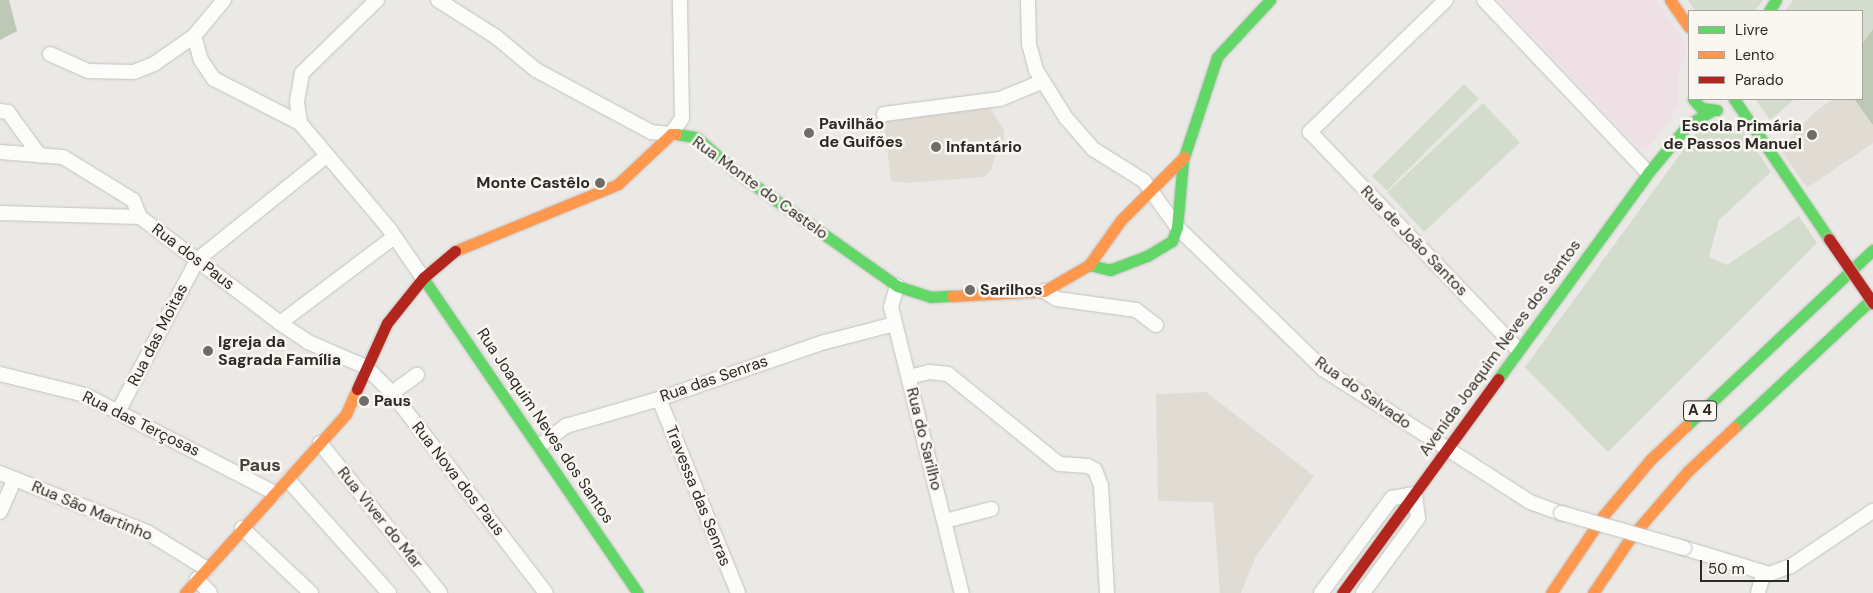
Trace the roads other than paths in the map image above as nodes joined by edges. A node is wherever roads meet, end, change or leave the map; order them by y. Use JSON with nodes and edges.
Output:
{"nodes":[{"id":1,"x":224,"y":0,"type":"edge"},
{"id":2,"x":377,"y":0,"type":"edge"},
{"id":3,"x":438,"y":0,"type":"edge"},
{"id":4,"x":680,"y":0,"type":"edge"},
{"id":5,"x":1028,"y":0,"type":"edge"},
{"id":6,"x":1270,"y":0,"type":"edge"},
{"id":7,"x":1446,"y":0,"type":"edge"},
{"id":8,"x":1484,"y":0,"type":"edge"},
{"id":9,"x":1670,"y":0,"type":"edge"},
{"id":10,"x":1688,"y":27,"type":"edge"},
{"id":11,"x":194,"y":36,"type":"junction"},
{"id":12,"x":50,"y":54,"type":"dead end"},
{"id":13,"x":1041,"y":82,"type":"junction"},
{"id":14,"x":1693,"y":100,"type":"edge"},
{"id":15,"x":1694,"y":100,"type":"edge"},
{"id":16,"x":1726,"y":100,"type":"edge"},
{"id":17,"x":1734,"y":100,"type":"edge"},
{"id":18,"x":1714,"y":110,"type":"junction"},
{"id":19,"x":0,"y":111,"type":"edge"},
{"id":20,"x":1740,"y":112,"type":"junction"},
{"id":21,"x":884,"y":114,"type":"dead end"},
{"id":22,"x":300,"y":123,"type":"junction"},
{"id":23,"x":1688,"y":125,"type":"junction"},
{"id":24,"x":671,"y":134,"type":"junction"},
{"id":25,"x":0,"y":152,"type":"edge"},
{"id":26,"x":40,"y":156,"type":"junction"},
{"id":27,"x":325,"y":157,"type":"junction"},
{"id":28,"x":1182,"y":161,"type":"junction"},
{"id":29,"x":1648,"y":173,"type":"junction"},
{"id":30,"x":1153,"y":190,"type":"junction"},
{"id":31,"x":0,"y":213,"type":"edge"},
{"id":32,"x":140,"y":218,"type":"junction"},
{"id":33,"x":1177,"y":226,"type":"junction"},
{"id":34,"x":394,"y":237,"type":"junction"},
{"id":35,"x":1873,"y":250,"type":"edge"},
{"id":36,"x":197,"y":260,"type":"junction"},
{"id":37,"x":1090,"y":265,"type":"junction"},
{"id":38,"x":423,"y":278,"type":"junction"},
{"id":39,"x":896,"y":286,"type":"junction"},
{"id":40,"x":1044,"y":292,"type":"junction"},
{"id":41,"x":1873,"y":298,"type":"edge"},
{"id":42,"x":1873,"y":303,"type":"edge"},
{"id":43,"x":280,"y":323,"type":"junction"},
{"id":44,"x":895,"y":324,"type":"junction"},
{"id":45,"x":1156,"y":325,"type":"dead end"},
{"id":46,"x":1518,"y":350,"type":"junction"},
{"id":47,"x":366,"y":367,"type":"junction"},
{"id":48,"x":0,"y":374,"type":"edge"},
{"id":49,"x":417,"y":375,"type":"dead end"},
{"id":50,"x":909,"y":377,"type":"junction"},
{"id":51,"x":392,"y":393,"type":"junction"},
{"id":52,"x":659,"y":399,"type":"junction"},
{"id":53,"x":119,"y":410,"type":"junction"},
{"id":54,"x":320,"y":443,"type":"junction"},
{"id":55,"x":539,"y":446,"type":"junction"},
{"id":56,"x":1446,"y":450,"type":"junction"},
{"id":57,"x":0,"y":473,"type":"edge"},
{"id":58,"x":15,"y":479,"type":"junction"},
{"id":59,"x":289,"y":481,"type":"junction"},
{"id":60,"x":275,"y":493,"type":"junction"},
{"id":61,"x":1415,"y":494,"type":"junction"},
{"id":62,"x":991,"y":509,"type":"dead end"},
{"id":63,"x":1873,"y":511,"type":"edge"},
{"id":64,"x":0,"y":512,"type":"edge"},
{"id":65,"x":945,"y":521,"type":"junction"},
{"id":66,"x":242,"y":528,"type":"junction"},
{"id":67,"x":207,"y":569,"type":"junction"},
{"id":68,"x":1763,"y":574,"type":"junction"},
{"id":69,"x":197,"y":579,"type":"junction"},
{"id":70,"x":185,"y":593,"type":"edge"},
{"id":71,"x":210,"y":593,"type":"edge"},
{"id":72,"x":311,"y":593,"type":"edge"},
{"id":73,"x":389,"y":593,"type":"edge"},
{"id":74,"x":440,"y":593,"type":"edge"},
{"id":75,"x":546,"y":593,"type":"edge"},
{"id":76,"x":638,"y":593,"type":"edge"},
{"id":77,"x":738,"y":593,"type":"edge"},
{"id":78,"x":962,"y":593,"type":"edge"},
{"id":79,"x":1107,"y":593,"type":"edge"},
{"id":80,"x":1321,"y":593,"type":"edge"},
{"id":81,"x":1342,"y":593,"type":"edge"},
{"id":82,"x":1363,"y":593,"type":"edge"},
{"id":83,"x":1551,"y":593,"type":"edge"},
{"id":84,"x":1593,"y":593,"type":"edge"},
{"id":85,"x":1758,"y":593,"type":"edge"}],
"edges":[{"from":1,"to":11,"type":"street"},
{"from":2,"to":22,"type":"street"},
{"from":3,"to":24,"type":"street","name":"Rua Monte do Castelo"},
{"from":4,"to":24,"type":"street"},
{"from":5,"to":13,"type":"street"},
{"from":6,"to":28,"type":"main road"},
{"from":7,"to":46,"type":"street","name":"Rua de João Santos"},
{"from":8,"to":29,"type":"street"},
{"from":9,"to":10,"type":"main road"},
{"from":11,"to":12,"type":"street"},
{"from":11,"to":22,"type":"street"},
{"from":13,"to":21,"type":"street"},
{"from":13,"to":30,"type":"street","name":"Rua do Salvado"},
{"from":14,"to":23,"type":"main road","name":"Avenida Joaquim Neves dos Santos"},
{"from":15,"to":18,"type":"main road"},
{"from":16,"to":18,"type":"main road","name":"Avenida Joaquim Neves dos Santos"},
{"from":17,"to":20,"type":"main road"},
{"from":18,"to":20,"type":"main road"},
{"from":18,"to":23,"type":"main road","name":"Avenida Joaquim Neves dos Santos"},
{"from":19,"to":26,"type":"street"},
{"from":20,"to":42,"type":"main road","bridge":true},
{"from":22,"to":27,"type":"street"},
{"from":23,"to":29,"type":"main road","name":"Avenida Joaquim Neves dos Santos"},
{"from":24,"to":38,"type":"main road"},
{"from":24,"to":39,"type":"main road","name":"Rua Monte do Castelo"},
{"from":25,"to":26,"type":"street"},
{"from":26,"to":32,"type":"street"},
{"from":27,"to":34,"type":"street"},
{"from":27,"to":36,"type":"street"},
{"from":28,"to":30,"type":"main road"},
{"from":28,"to":33,"type":"main road"},
{"from":29,"to":46,"type":"main road","name":"Avenida Joaquim Neves dos Santos"},
{"from":30,"to":33,"type":"street","name":"Rua do Salvado"},
{"from":30,"to":37,"type":"main road"},
{"from":31,"to":32,"type":"street","name":"Rua dos Paus"},
{"from":32,"to":36,"type":"street","name":"Rua dos Paus"},
{"from":33,"to":37,"type":"main road"},
{"from":33,"to":56,"type":"street","name":"Rua do Salvado"},
{"from":34,"to":38,"type":"street"},
{"from":34,"to":43,"type":"street"},
{"from":35,"to":83,"type":"main road","number":"A 4"},
{"from":36,"to":43,"type":"street","name":"Rua dos Paus"},
{"from":36,"to":53,"type":"street","name":"Rua das Moitas"},
{"from":37,"to":40,"type":"main road"},
{"from":38,"to":47,"type":"main road"},
{"from":38,"to":55,"type":"main road","name":"Rua Joaquim Neves dos Santos"},
{"from":39,"to":40,"type":"main road","name":"Rua Monte do Castelo"},
{"from":39,"to":44,"type":"street","name":"Rua do Sarilho"},
{"from":40,"to":45,"type":"street"},
{"from":41,"to":84,"type":"main road","number":"A 4"},
{"from":43,"to":47,"type":"street","name":"Rua dos Paus"},
{"from":44,"to":50,"type":"street","name":"Rua do Sarilho"},
{"from":44,"to":52,"type":"street","name":"Rua das Senras"},
{"from":46,"to":56,"type":"main road","name":"Avenida Joaquim Neves dos Santos"},
{"from":47,"to":51,"type":"street","name":"Rua Nova dos Paus"},
{"from":47,"to":54,"type":"main road"},
{"from":48,"to":53,"type":"street","name":"Rua das Terçosas"},
{"from":49,"to":51,"type":"street"},
{"from":50,"to":65,"type":"street","name":"Rua do Sarilho"},
{"from":50,"to":79,"type":"street"},
{"from":51,"to":75,"type":"street","name":"Rua Nova dos Paus"},
{"from":52,"to":55,"type":"street","name":"Rua das Senras"},
{"from":52,"to":77,"type":"street","name":"Travessa das Senras"},
{"from":53,"to":60,"type":"street","name":"Rua das Terçosas"},
{"from":54,"to":59,"type":"main road"},
{"from":54,"to":74,"type":"street","name":"Rua Viver do Mar"},
{"from":55,"to":76,"type":"main road","name":"Rua Joaquim Neves dos Santos"},
{"from":56,"to":61,"type":"main road","name":"Avenida Joaquim Neves dos Santos"},
{"from":56,"to":68,"type":"street","name":"Rua do Salvado","bridge":true},
{"from":57,"to":58,"type":"street","name":"Rua São Martinho"},
{"from":58,"to":64,"type":"street"},
{"from":58,"to":67,"type":"street","name":"Rua São Martinho"},
{"from":59,"to":60,"type":"main road"},
{"from":59,"to":73,"type":"street"},
{"from":60,"to":66,"type":"main road"},
{"from":61,"to":80,"type":"street"},
{"from":61,"to":81,"type":"main road","name":"Avenida Joaquim Neves dos Santos"},
{"from":61,"to":82,"type":"street"},
{"from":62,"to":65,"type":"street"},
{"from":63,"to":68,"type":"street"},
{"from":65,"to":78,"type":"street","name":"Rua do Sarilho"},
{"from":66,"to":67,"type":"main road"},
{"from":66,"to":72,"type":"street"},
{"from":67,"to":69,"type":"main road"},
{"from":68,"to":85,"type":"street"},
{"from":69,"to":70,"type":"main road"},
{"from":69,"to":71,"type":"street"}]}
